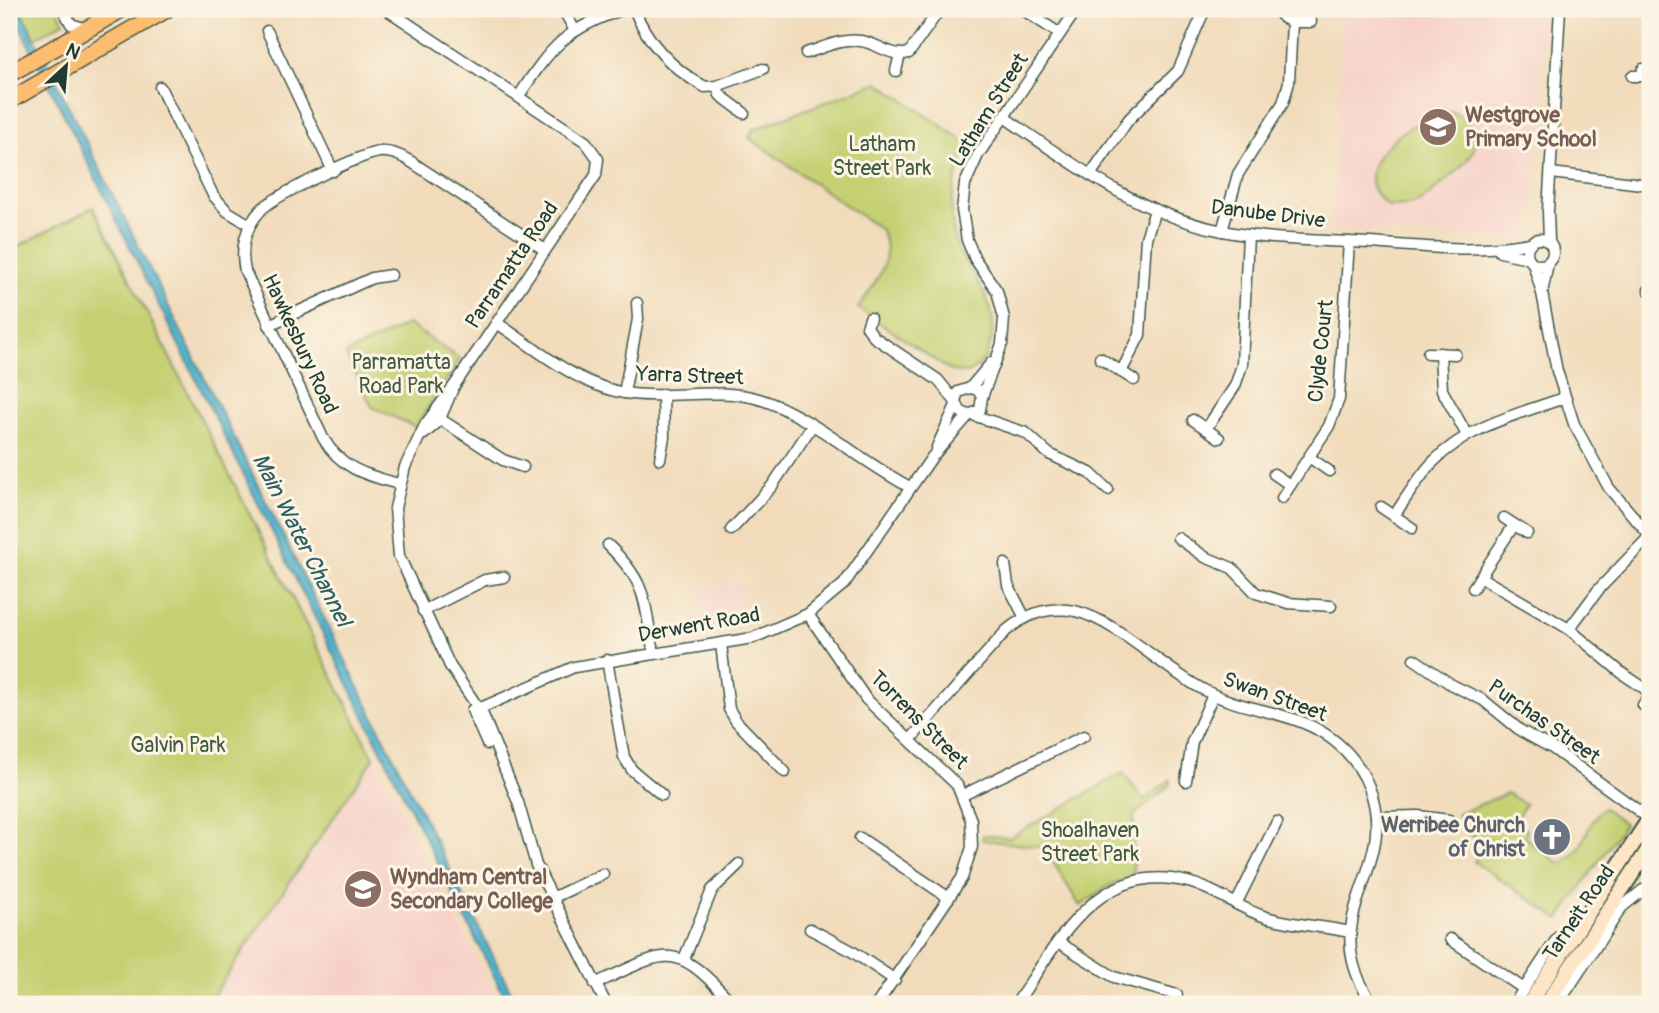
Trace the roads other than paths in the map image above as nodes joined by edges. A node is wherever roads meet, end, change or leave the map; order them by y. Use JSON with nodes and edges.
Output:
{"nodes":[{"id":1,"x":63,"y":9,"type":"edge"},
{"id":2,"x":122,"y":9,"type":"edge"},
{"id":3,"x":167,"y":9,"type":"edge"},
{"id":4,"x":386,"y":9,"type":"edge"},
{"id":5,"x":563,"y":9,"type":"edge"},
{"id":6,"x":624,"y":9,"type":"edge"},
{"id":7,"x":634,"y":9,"type":"edge"},
{"id":8,"x":940,"y":9,"type":"edge"},
{"id":9,"x":1022,"y":9,"type":"edge"},
{"id":10,"x":1077,"y":9,"type":"edge"},
{"id":11,"x":1205,"y":9,"type":"edge"},
{"id":12,"x":1560,"y":9,"type":"edge"},
{"id":13,"x":1282,"y":16,"type":"dead end"},
{"id":14,"x":1292,"y":22,"type":"junction"},
{"id":15,"x":1311,"y":22,"type":"dead end"},
{"id":16,"x":87,"y":29,"type":"junction"},
{"id":17,"x":574,"y":29,"type":"junction"},
{"id":18,"x":267,"y":31,"type":"dead end"},
{"id":19,"x":1060,"y":34,"type":"junction"},
{"id":20,"x":806,"y":53,"type":"dead end"},
{"id":21,"x":900,"y":54,"type":"junction"},
{"id":22,"x":763,"y":69,"type":"dead end"},
{"id":23,"x":1650,"y":70,"type":"edge"},
{"id":24,"x":896,"y":71,"type":"dead end"},
{"id":25,"x":9,"y":74,"type":"edge"},
{"id":26,"x":1632,"y":76,"type":"dead end"},
{"id":27,"x":160,"y":86,"type":"dead end"},
{"id":28,"x":717,"y":86,"type":"junction"},
{"id":29,"x":520,"y":94,"type":"junction"},
{"id":30,"x":9,"y":101,"type":"edge"},
{"id":31,"x":744,"y":113,"type":"dead end"},
{"id":32,"x":1004,"y":117,"type":"junction"},
{"id":33,"x":333,"y":171,"type":"junction"},
{"id":34,"x":1551,"y":173,"type":"junction"},
{"id":35,"x":1090,"y":175,"type":"junction"},
{"id":36,"x":1650,"y":185,"type":"edge"},
{"id":37,"x":1155,"y":210,"type":"junction"},
{"id":38,"x":1548,"y":211,"type":"junction"},
{"id":39,"x":250,"y":225,"type":"junction"},
{"id":40,"x":1222,"y":231,"type":"junction"},
{"id":41,"x":1248,"y":235,"type":"junction"},
{"id":42,"x":1349,"y":242,"type":"junction"},
{"id":43,"x":1532,"y":242,"type":"junction"},
{"id":44,"x":1549,"y":242,"type":"junction"},
{"id":45,"x":1472,"y":248,"type":"junction"},
{"id":46,"x":545,"y":250,"type":"junction"},
{"id":47,"x":1530,"y":260,"type":"junction"},
{"id":48,"x":1548,"y":263,"type":"junction"},
{"id":49,"x":391,"y":275,"type":"dead end"},
{"id":50,"x":1542,"y":293,"type":"junction"},
{"id":51,"x":637,"y":303,"type":"dead end"},
{"id":52,"x":870,"y":318,"type":"dead end"},
{"id":53,"x":497,"y":323,"type":"junction"},
{"id":54,"x":269,"y":325,"type":"junction"},
{"id":55,"x":1428,"y":353,"type":"dead end"},
{"id":56,"x":1440,"y":353,"type":"junction"},
{"id":57,"x":1455,"y":354,"type":"dead end"},
{"id":58,"x":997,"y":356,"type":"junction"},
{"id":59,"x":1100,"y":358,"type":"dead end"},
{"id":60,"x":1121,"y":372,"type":"junction"},
{"id":61,"x":938,"y":380,"type":"junction"},
{"id":62,"x":1134,"y":380,"type":"dead end"},
{"id":63,"x":968,"y":388,"type":"junction"},
{"id":64,"x":624,"y":393,"type":"junction"},
{"id":65,"x":663,"y":394,"type":"junction"},
{"id":66,"x":1564,"y":398,"type":"junction"},
{"id":67,"x":983,"y":400,"type":"junction"},
{"id":68,"x":955,"y":403,"type":"junction"},
{"id":69,"x":971,"y":415,"type":"junction"},
{"id":70,"x":437,"y":417,"type":"junction"},
{"id":71,"x":995,"y":420,"type":"junction"},
{"id":72,"x":1193,"y":420,"type":"dead end"},
{"id":73,"x":812,"y":426,"type":"junction"},
{"id":74,"x":1206,"y":429,"type":"junction"},
{"id":75,"x":1467,"y":435,"type":"junction"},
{"id":76,"x":1219,"y":438,"type":"dead end"},
{"id":77,"x":932,"y":457,"type":"junction"},
{"id":78,"x":1309,"y":457,"type":"junction"},
{"id":79,"x":660,"y":459,"type":"dead end"},
{"id":80,"x":523,"y":467,"type":"dead end"},
{"id":81,"x":1329,"y":471,"type":"dead end"},
{"id":82,"x":1274,"y":474,"type":"dead end"},
{"id":83,"x":399,"y":484,"type":"junction"},
{"id":84,"x":1290,"y":485,"type":"junction"},
{"id":85,"x":1108,"y":490,"type":"dead end"},
{"id":86,"x":908,"y":491,"type":"junction"},
{"id":87,"x":1282,"y":498,"type":"dead end"},
{"id":88,"x":1381,"y":508,"type":"dead end"},
{"id":89,"x":1394,"y":516,"type":"junction"},
{"id":90,"x":1504,"y":518,"type":"dead end"},
{"id":91,"x":1514,"y":525,"type":"junction"},
{"id":92,"x":1412,"y":528,"type":"dead end"},
{"id":93,"x":731,"y":530,"type":"dead end"},
{"id":94,"x":1527,"y":533,"type":"dead end"},
{"id":95,"x":1650,"y":536,"type":"edge"},
{"id":96,"x":1178,"y":538,"type":"dead end"},
{"id":97,"x":608,"y":545,"type":"dead end"},
{"id":98,"x":1005,"y":564,"type":"dead end"},
{"id":99,"x":504,"y":577,"type":"dead end"},
{"id":100,"x":1480,"y":577,"type":"junction"},
{"id":101,"x":1472,"y":588,"type":"dead end"},
{"id":102,"x":1331,"y":606,"type":"dead end"},
{"id":103,"x":423,"y":611,"type":"junction"},
{"id":104,"x":808,"y":614,"type":"junction"},
{"id":105,"x":1025,"y":618,"type":"junction"},
{"id":106,"x":1569,"y":629,"type":"junction"},
{"id":107,"x":721,"y":644,"type":"junction"},
{"id":108,"x":654,"y":653,"type":"junction"},
{"id":109,"x":1414,"y":659,"type":"dead end"},
{"id":110,"x":607,"y":660,"type":"junction"},
{"id":111,"x":1650,"y":693,"type":"edge"},
{"id":112,"x":1213,"y":695,"type":"junction"},
{"id":113,"x":1643,"y":705,"type":"dead end"},
{"id":114,"x":479,"y":714,"type":"junction"},
{"id":115,"x":1084,"y":736,"type":"dead end"},
{"id":116,"x":910,"y":740,"type":"junction"},
{"id":117,"x":785,"y":772,"type":"dead end"},
{"id":118,"x":1186,"y":781,"type":"dead end"},
{"id":119,"x":662,"y":795,"type":"dead end"},
{"id":120,"x":963,"y":795,"type":"junction"},
{"id":121,"x":1376,"y":817,"type":"junction"},
{"id":122,"x":1650,"y":819,"type":"edge"},
{"id":123,"x":1450,"y":820,"type":"dead end"},
{"id":124,"x":1278,"y":822,"type":"dead end"},
{"id":125,"x":860,"y":838,"type":"dead end"},
{"id":126,"x":1650,"y":847,"type":"edge"},
{"id":127,"x":738,"y":864,"type":"dead end"},
{"id":128,"x":603,"y":874,"type":"dead end"},
{"id":129,"x":1643,"y":890,"type":"dead end"},
{"id":130,"x":552,"y":898,"type":"junction"},
{"id":131,"x":949,"y":898,"type":"junction"},
{"id":132,"x":1236,"y":904,"type":"junction"},
{"id":133,"x":1350,"y":927,"type":"junction"},
{"id":134,"x":810,"y":929,"type":"dead end"},
{"id":135,"x":1578,"y":931,"type":"junction"},
{"id":136,"x":1450,"y":939,"type":"dead end"},
{"id":137,"x":1058,"y":942,"type":"junction"},
{"id":138,"x":684,"y":959,"type":"junction"},
{"id":139,"x":895,"y":980,"type":"junction"},
{"id":140,"x":596,"y":984,"type":"junction"},
{"id":141,"x":1524,"y":989,"type":"junction"},
{"id":142,"x":1177,"y":995,"type":"dead end"},
{"id":143,"x":606,"y":1004,"type":"edge"},
{"id":144,"x":733,"y":1004,"type":"edge"},
{"id":145,"x":877,"y":1004,"type":"edge"},
{"id":146,"x":1016,"y":1004,"type":"edge"},
{"id":147,"x":1373,"y":1004,"type":"edge"},
{"id":148,"x":1514,"y":1004,"type":"edge"},
{"id":149,"x":1529,"y":1004,"type":"edge"},
{"id":150,"x":1546,"y":1004,"type":"edge"},
{"id":151,"x":1558,"y":1004,"type":"edge"}],
"edges":[{"from":1,"to":16,"type":"street"},
{"from":2,"to":16,"type":"main road"},
{"from":3,"to":30,"type":"main road"},
{"from":4,"to":29,"type":"street"},
{"from":5,"to":17,"type":"street"},
{"from":6,"to":17,"type":"street"},
{"from":7,"to":28,"type":"street"},
{"from":8,"to":21,"type":"street"},
{"from":9,"to":19,"type":"street"},
{"from":10,"to":19,"type":"street","name":"Latham Street"},
{"from":11,"to":35,"type":"street"},
{"from":12,"to":34,"type":"street"},
{"from":13,"to":14,"type":"street"},
{"from":14,"to":15,"type":"street"},
{"from":14,"to":40,"type":"street"},
{"from":16,"to":25,"type":"main road"},
{"from":17,"to":29,"type":"street"},
{"from":18,"to":33,"type":"street"},
{"from":19,"to":32,"type":"street","name":"Latham Street"},
{"from":20,"to":21,"type":"street"},
{"from":21,"to":24,"type":"street"},
{"from":22,"to":28,"type":"street"},
{"from":23,"to":26,"type":"street"},
{"from":27,"to":39,"type":"street"},
{"from":28,"to":31,"type":"street"},
{"from":29,"to":46,"type":"street","name":"Parramatta Road"},
{"from":32,"to":35,"type":"street","name":"Danube Drive"},
{"from":32,"to":58,"type":"street","name":"Latham Street"},
{"from":33,"to":39,"type":"street"},
{"from":33,"to":46,"type":"street"},
{"from":34,"to":36,"type":"street"},
{"from":34,"to":38,"type":"street"},
{"from":35,"to":37,"type":"street","name":"Danube Drive"},
{"from":37,"to":40,"type":"street","name":"Danube Drive"},
{"from":37,"to":60,"type":"street"},
{"from":38,"to":43,"type":"street"},
{"from":38,"to":44,"type":"street"},
{"from":39,"to":54,"type":"street","name":"Hawkesbury Road"},
{"from":40,"to":41,"type":"street","name":"Danube Drive"},
{"from":41,"to":42,"type":"street","name":"Danube Drive"},
{"from":41,"to":74,"type":"street"},
{"from":42,"to":45,"type":"street","name":"Danube Drive"},
{"from":42,"to":78,"type":"street","name":"Clyde Court"},
{"from":43,"to":44,"type":"street"},
{"from":43,"to":45,"type":"street","name":"Danube Drive"},
{"from":43,"to":47,"type":"street"},
{"from":44,"to":48,"type":"street"},
{"from":45,"to":47,"type":"street","name":"Danube Drive"},
{"from":46,"to":53,"type":"street","name":"Parramatta Road"},
{"from":47,"to":48,"type":"street"},
{"from":47,"to":50,"type":"street"},
{"from":48,"to":50,"type":"street"},
{"from":49,"to":54,"type":"street"},
{"from":50,"to":66,"type":"street"},
{"from":51,"to":64,"type":"street"},
{"from":52,"to":61,"type":"street"},
{"from":53,"to":64,"type":"street","name":"Yarra Street"},
{"from":53,"to":70,"type":"street","name":"Parramatta Road"},
{"from":54,"to":83,"type":"street","name":"Hawkesbury Road"},
{"from":55,"to":56,"type":"street"},
{"from":56,"to":57,"type":"street"},
{"from":56,"to":75,"type":"street"},
{"from":58,"to":63,"type":"street","name":"Latham Street"},
{"from":58,"to":67,"type":"street","name":"Latham Street"},
{"from":59,"to":60,"type":"street"},
{"from":60,"to":62,"type":"street"},
{"from":61,"to":63,"type":"street"},
{"from":61,"to":68,"type":"street"},
{"from":63,"to":67,"type":"street"},
{"from":63,"to":68,"type":"street"},
{"from":64,"to":65,"type":"street","name":"Yarra Street"},
{"from":65,"to":73,"type":"street","name":"Yarra Street"},
{"from":65,"to":79,"type":"street"},
{"from":66,"to":75,"type":"street"},
{"from":66,"to":95,"type":"street"},
{"from":67,"to":69,"type":"street"},
{"from":67,"to":71,"type":"street"},
{"from":68,"to":69,"type":"street"},
{"from":68,"to":77,"type":"street","name":"Derwent Road"},
{"from":69,"to":71,"type":"street"},
{"from":69,"to":77,"type":"street","name":"Derwent Road"},
{"from":70,"to":80,"type":"street"},
{"from":70,"to":83,"type":"street","name":"Parramatta Road"},
{"from":71,"to":85,"type":"street"},
{"from":72,"to":74,"type":"street"},
{"from":73,"to":86,"type":"street","name":"Yarra Street"},
{"from":73,"to":93,"type":"street"},
{"from":74,"to":76,"type":"street"},
{"from":75,"to":89,"type":"street"},
{"from":77,"to":86,"type":"street","name":"Derwent Road"},
{"from":78,"to":81,"type":"street"},
{"from":78,"to":84,"type":"street","name":"Clyde Court"},
{"from":82,"to":84,"type":"street"},
{"from":83,"to":103,"type":"street","name":"Parramatta Road"},
{"from":84,"to":87,"type":"street","name":"Clyde Court"},
{"from":86,"to":104,"type":"street","name":"Derwent Road"},
{"from":88,"to":89,"type":"street"},
{"from":89,"to":92,"type":"street"},
{"from":90,"to":91,"type":"street"},
{"from":91,"to":94,"type":"street"},
{"from":91,"to":100,"type":"street"},
{"from":95,"to":106,"type":"street"},
{"from":96,"to":102,"type":"street"},
{"from":97,"to":108,"type":"street"},
{"from":98,"to":105,"type":"street"},
{"from":99,"to":103,"type":"street"},
{"from":100,"to":101,"type":"street"},
{"from":100,"to":106,"type":"street"},
{"from":103,"to":114,"type":"street","name":"Parramatta Road"},
{"from":104,"to":107,"type":"street","name":"Derwent Road"},
{"from":104,"to":116,"type":"street","name":"Torrens Street"},
{"from":105,"to":112,"type":"street","name":"Swan Street"},
{"from":105,"to":116,"type":"street","name":"Swan Street"},
{"from":106,"to":111,"type":"street"},
{"from":107,"to":108,"type":"street","name":"Derwent Road"},
{"from":107,"to":117,"type":"street"},
{"from":108,"to":110,"type":"street","name":"Derwent Road"},
{"from":109,"to":122,"type":"street","name":"Purchas Street"},
{"from":110,"to":114,"type":"street","name":"Derwent Road"},
{"from":110,"to":119,"type":"street"},
{"from":111,"to":113,"type":"street"},
{"from":112,"to":118,"type":"street"},
{"from":112,"to":121,"type":"street","name":"Swan Street"},
{"from":114,"to":130,"type":"street","name":"Parramatta Road"},
{"from":115,"to":120,"type":"street"},
{"from":116,"to":120,"type":"street","name":"Torrens Street"},
{"from":120,"to":131,"type":"street","name":"Torrens Street"},
{"from":121,"to":123,"type":"street"},
{"from":121,"to":133,"type":"street","name":"Swan Street"},
{"from":122,"to":135,"type":"main road","name":"Tarneit Road"},
{"from":124,"to":132,"type":"street"},
{"from":125,"to":131,"type":"street"},
{"from":126,"to":150,"type":"main road","name":"Tarneit Road"},
{"from":127,"to":138,"type":"street"},
{"from":128,"to":130,"type":"street"},
{"from":129,"to":151,"type":"street"},
{"from":130,"to":140,"type":"street","name":"Parramatta Road"},
{"from":131,"to":139,"type":"street","name":"Torrens Street"},
{"from":132,"to":133,"type":"street"},
{"from":132,"to":137,"type":"street"},
{"from":133,"to":147,"type":"street","name":"Swan Street"},
{"from":134,"to":139,"type":"street"},
{"from":135,"to":141,"type":"street","name":"Tarneit Road"},
{"from":135,"to":149,"type":"main road","name":"Tarneit Road"},
{"from":136,"to":141,"type":"street"},
{"from":137,"to":142,"type":"street"},
{"from":137,"to":146,"type":"street"},
{"from":138,"to":140,"type":"street"},
{"from":138,"to":144,"type":"street"},
{"from":139,"to":145,"type":"street","name":"Torrens Street"},
{"from":140,"to":143,"type":"street","name":"Parramatta Road"},
{"from":141,"to":148,"type":"street","name":"Tarneit Road"}]}
